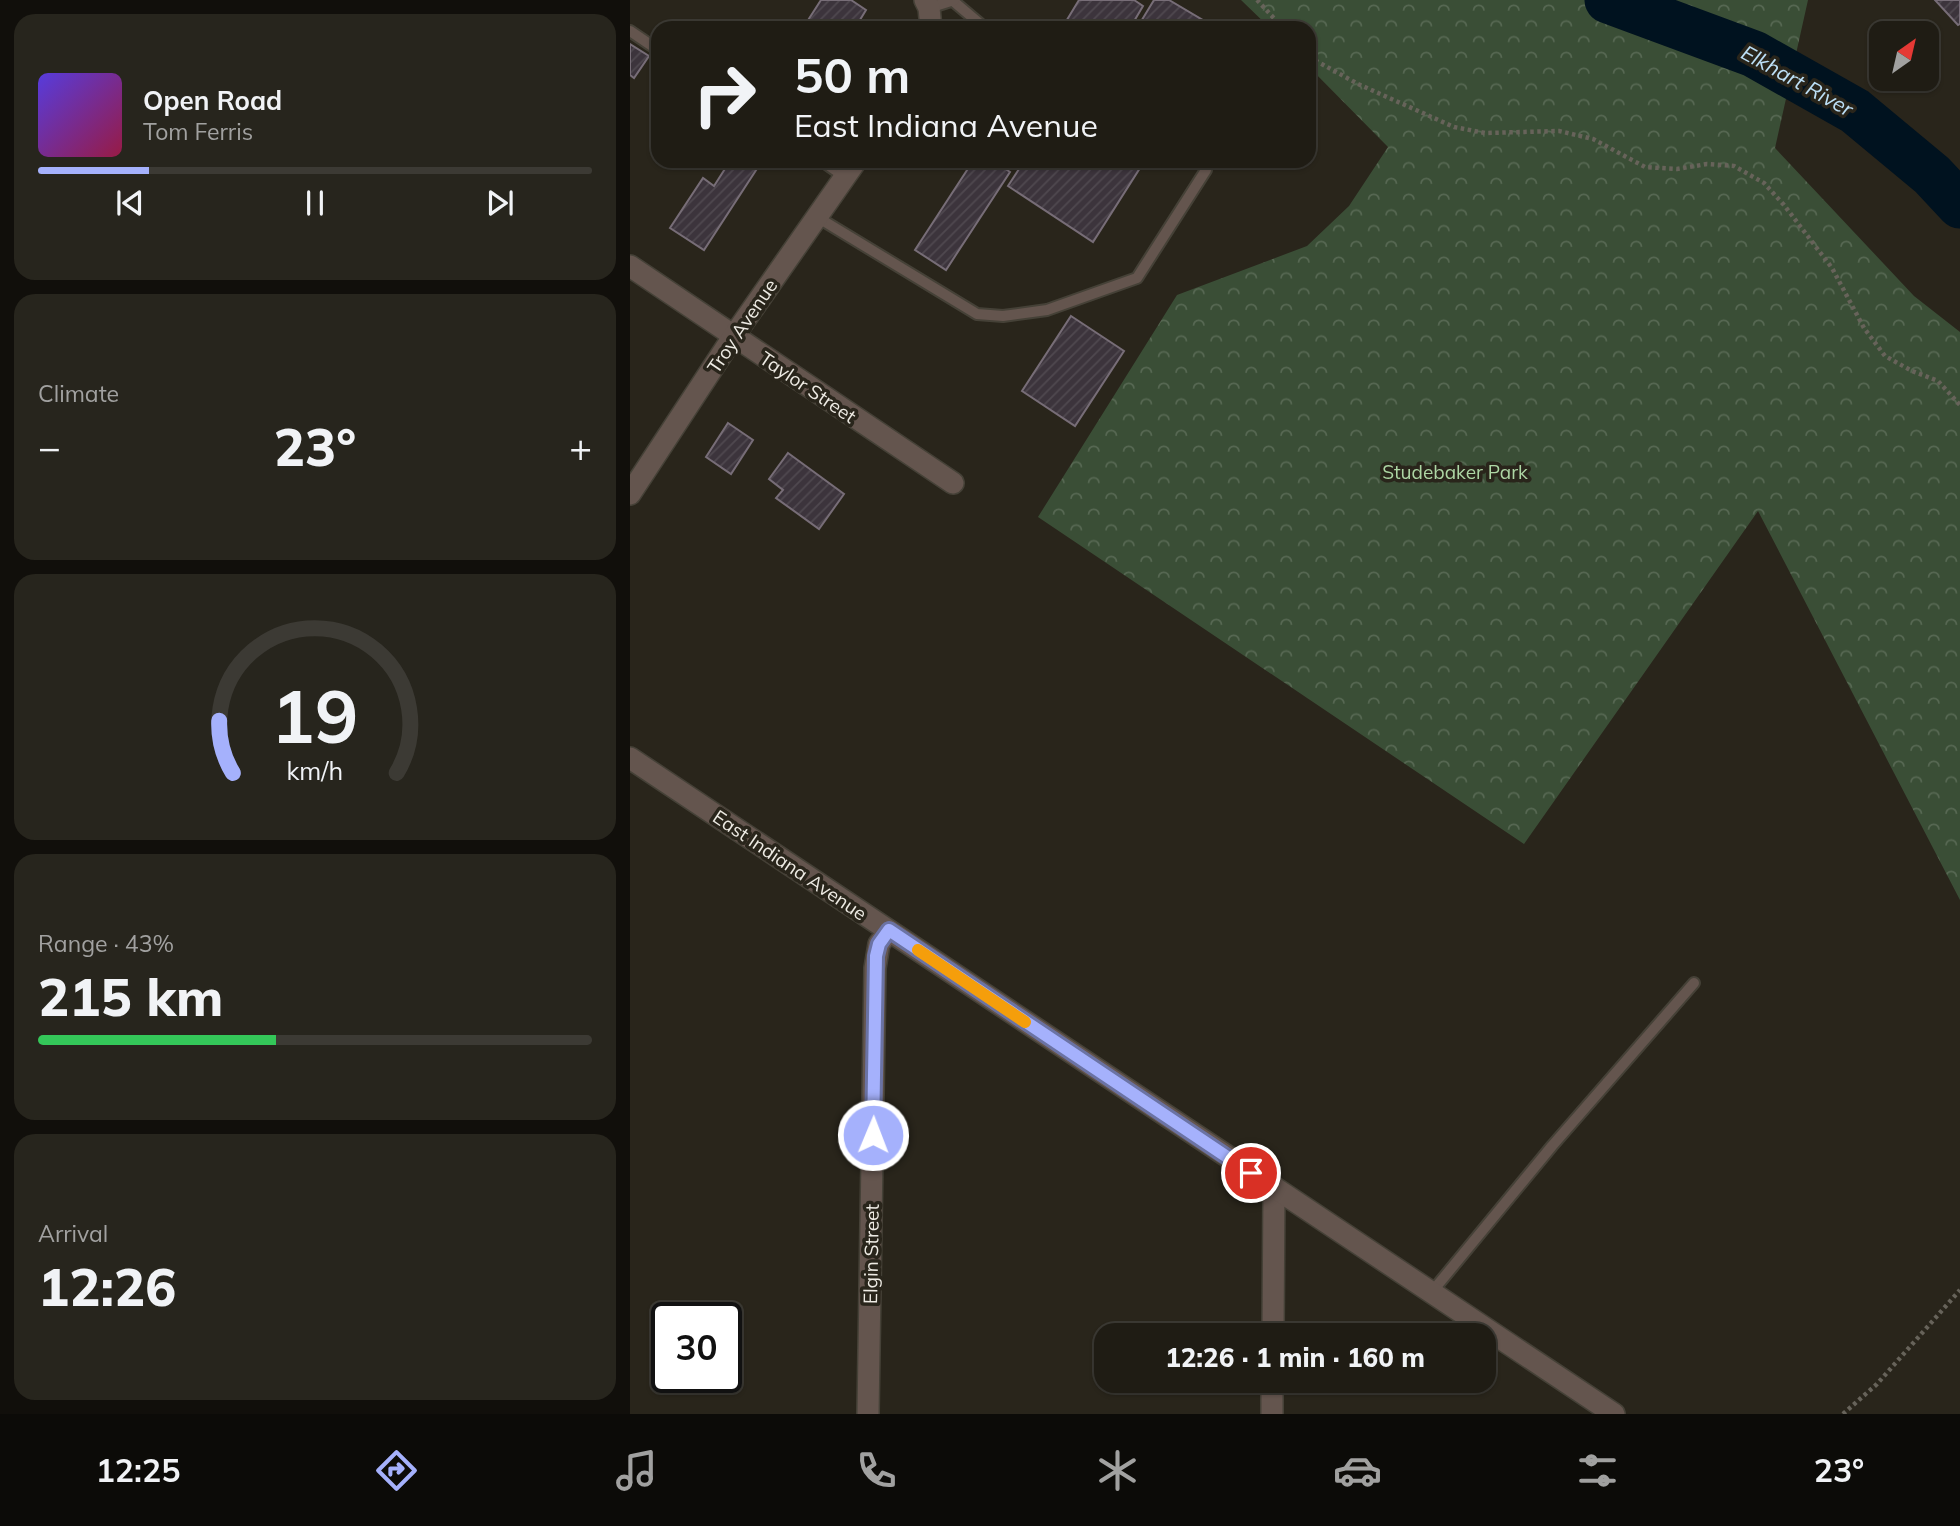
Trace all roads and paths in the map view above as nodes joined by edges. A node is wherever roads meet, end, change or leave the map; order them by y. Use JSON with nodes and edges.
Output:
{"nodes":[{"id":1,"x":1257,"y":0,"type":"edge"},
{"id":2,"x":954,"y":1,"type":"edge"},
{"id":3,"x":928,"y":12,"type":"edge"},
{"id":4,"x":977,"y":21,"type":"edge"},
{"id":5,"x":1276,"y":21,"type":"edge"},
{"id":6,"x":630,"y":31,"type":"edge"},
{"id":7,"x":651,"y":45,"type":"edge"},
{"id":8,"x":1316,"y":61,"type":"edge"},
{"id":9,"x":1206,"y":168,"type":"edge"},
{"id":10,"x":851,"y":169,"type":"edge"},
{"id":11,"x":817,"y":217,"type":"junction"},
{"id":12,"x":630,"y":266,"type":"edge"},
{"id":13,"x":733,"y":337,"type":"junction"},
{"id":14,"x":1960,"y":405,"type":"edge"},
{"id":15,"x":953,"y":483,"type":"dead end"},
{"id":16,"x":630,"y":494,"type":"edge"},
{"id":17,"x":630,"y":758,"type":"edge"},
{"id":18,"x":889,"y":930,"type":"junction"},
{"id":19,"x":1694,"y":982,"type":"dead end"},
{"id":20,"x":1274,"y":1188,"type":"junction"},
{"id":21,"x":1960,"y":1290,"type":"edge"},
{"id":22,"x":1431,"y":1293,"type":"junction"},
{"id":23,"x":1273,"y":1323,"type":"edge"},
{"id":24,"x":1272,"y":1393,"type":"edge"},
{"id":25,"x":868,"y":1414,"type":"edge"},
{"id":26,"x":1272,"y":1414,"type":"edge"},
{"id":27,"x":1614,"y":1414,"type":"edge"},
{"id":28,"x":1843,"y":1414,"type":"edge"}],
"edges":[{"from":1,"to":5,"type":"path"},
{"from":2,"to":3,"type":"lane"},
{"from":2,"to":4,"type":"lane"},
{"from":6,"to":7,"type":"lane"},
{"from":8,"to":14,"type":"path"},
{"from":9,"to":11,"type":"lane"},
{"from":10,"to":11,"type":"street","name":"Troy Avenue"},
{"from":11,"to":13,"type":"street","name":"Troy Avenue"},
{"from":12,"to":13,"type":"street","name":"Taylor Street"},
{"from":13,"to":15,"type":"street","name":"Taylor Street"},
{"from":13,"to":16,"type":"street","name":"Troy Avenue"},
{"from":17,"to":18,"type":"street","name":"East Indiana Avenue"},
{"from":18,"to":20,"type":"street","name":"East Indiana Avenue"},
{"from":18,"to":25,"type":"street","name":"Elgin Street"},
{"from":19,"to":22,"type":"lane"},
{"from":20,"to":22,"type":"street","name":"East Indiana Avenue"},
{"from":20,"to":23,"type":"street"},
{"from":21,"to":28,"type":"path"},
{"from":22,"to":27,"type":"street","name":"East Indiana Avenue"},
{"from":24,"to":26,"type":"street"}]}
